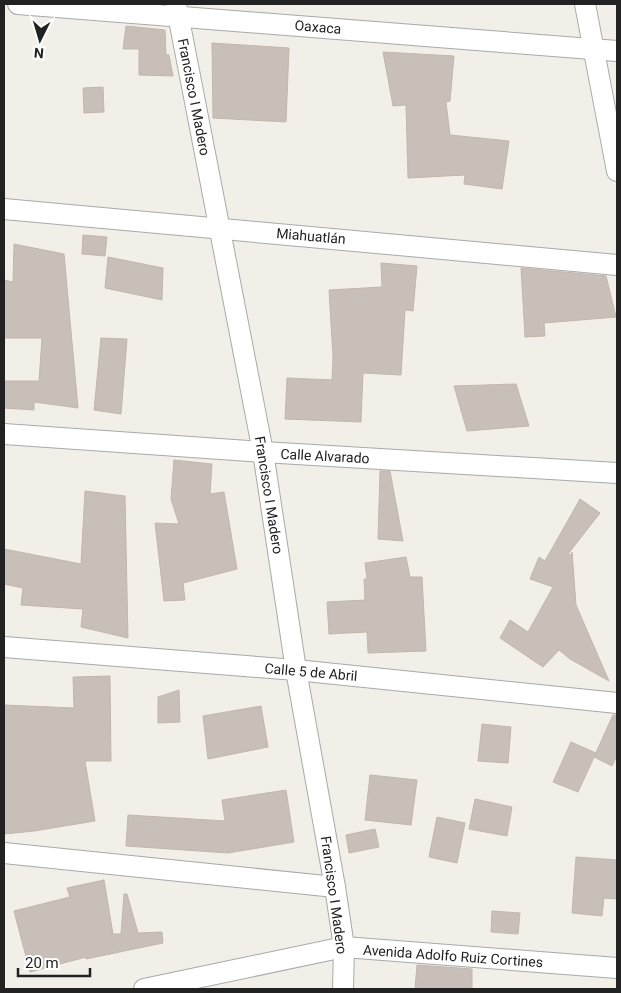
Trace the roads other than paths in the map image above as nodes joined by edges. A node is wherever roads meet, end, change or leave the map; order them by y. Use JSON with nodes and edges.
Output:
{"nodes":[{"id":1,"x":18,"y":4,"type":"edge"},
{"id":2,"x":585,"y":4,"type":"edge"},
{"id":3,"x":178,"y":10,"type":"edge"},
{"id":4,"x":594,"y":49,"type":"junction"},
{"id":5,"x":617,"y":51,"type":"edge"},
{"id":6,"x":617,"y":172,"type":"edge"},
{"id":7,"x":4,"y":209,"type":"edge"},
{"id":8,"x":220,"y":228,"type":"junction"},
{"id":9,"x":617,"y":264,"type":"edge"},
{"id":10,"x":4,"y":434,"type":"edge"},
{"id":11,"x":263,"y":452,"type":"junction"},
{"id":12,"x":617,"y":473,"type":"edge"},
{"id":13,"x":4,"y":647,"type":"edge"},
{"id":14,"x":296,"y":670,"type":"junction"},
{"id":15,"x":617,"y":704,"type":"edge"},
{"id":16,"x":4,"y":853,"type":"edge"},
{"id":17,"x":335,"y":887,"type":"junction"},
{"id":18,"x":344,"y":947,"type":"junction"},
{"id":19,"x":617,"y":968,"type":"edge"},
{"id":20,"x":144,"y":989,"type":"edge"},
{"id":21,"x":343,"y":989,"type":"edge"}],
"edges":[{"from":1,"to":3,"type":"street","name":"Oaxaca"},
{"from":2,"to":4,"type":"street"},
{"from":3,"to":4,"type":"street","name":"Oaxaca"},
{"from":3,"to":8,"type":"street","name":"Francisco I Madero"},
{"from":4,"to":5,"type":"street","name":"Oaxaca"},
{"from":4,"to":6,"type":"street"},
{"from":7,"to":8,"type":"street","name":"Miahuatlán"},
{"from":8,"to":9,"type":"street","name":"Miahuatlán"},
{"from":8,"to":11,"type":"street","name":"Francisco I Madero"},
{"from":10,"to":11,"type":"street","name":"Calle Alvarado"},
{"from":11,"to":12,"type":"street","name":"Calle Alvarado"},
{"from":11,"to":14,"type":"street","name":"Francisco I Madero"},
{"from":13,"to":14,"type":"street","name":"Calle 5 de Abril"},
{"from":14,"to":15,"type":"street","name":"Calle 5 de Abril"},
{"from":14,"to":17,"type":"street","name":"Francisco I Madero"},
{"from":16,"to":17,"type":"street"},
{"from":17,"to":18,"type":"street","name":"Francisco I Madero"},
{"from":18,"to":19,"type":"street","name":"Avenida Adolfo Ruiz Cortines"},
{"from":18,"to":20,"type":"street","name":"Avenida Adolfo Ruiz Cortines"},
{"from":18,"to":21,"type":"street","name":"Francisco I Madero"}]}
